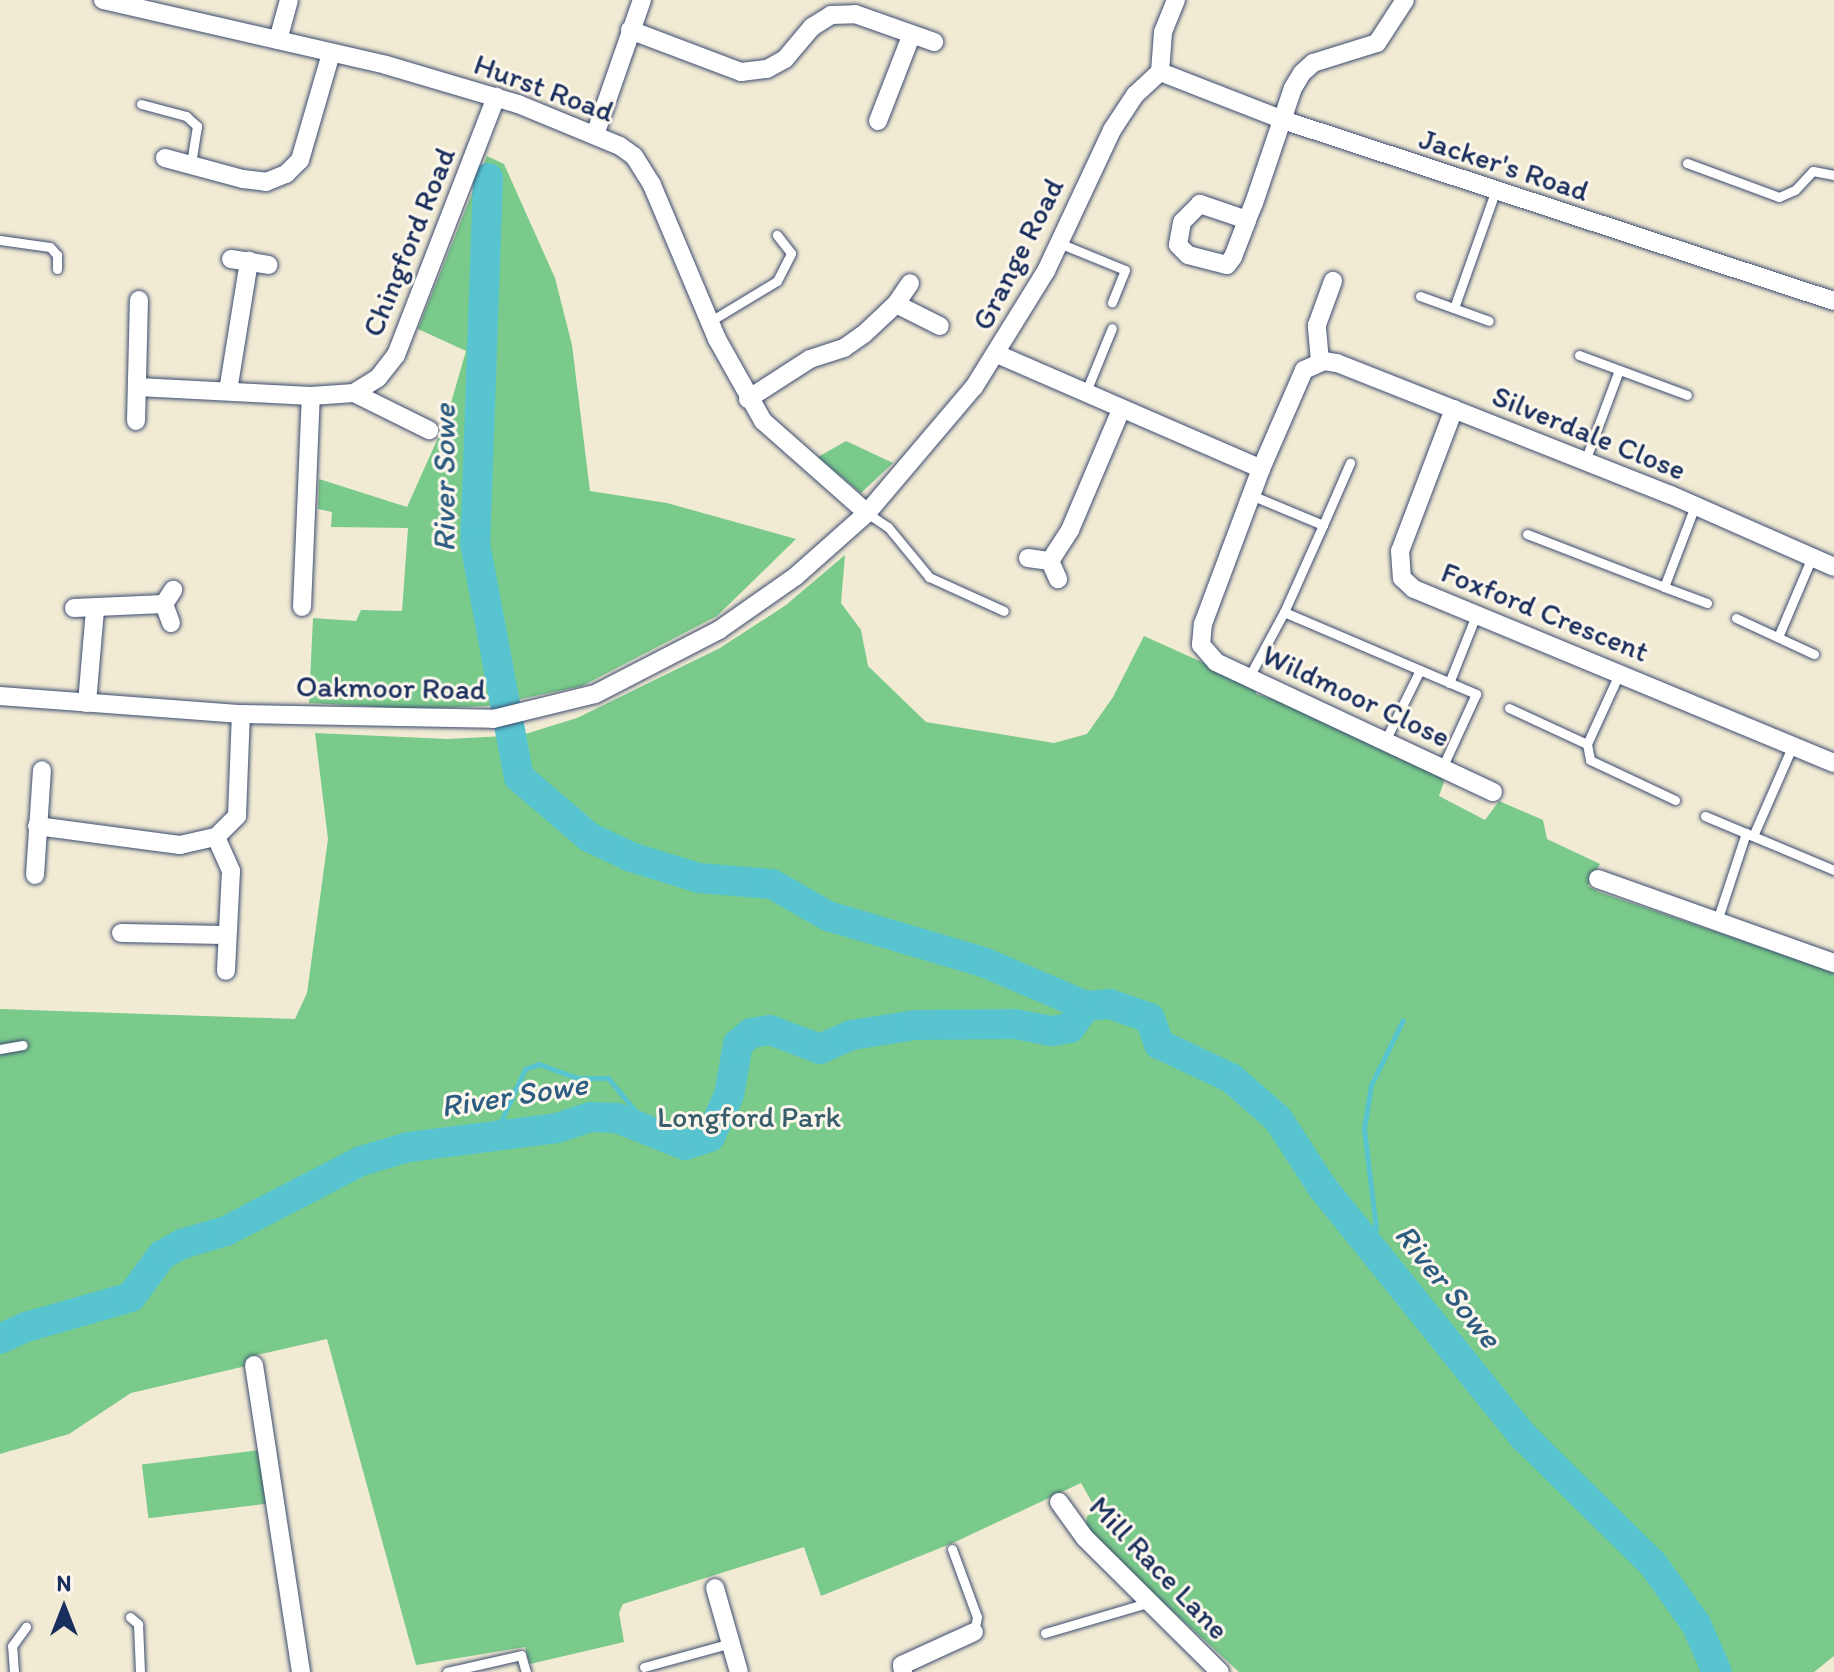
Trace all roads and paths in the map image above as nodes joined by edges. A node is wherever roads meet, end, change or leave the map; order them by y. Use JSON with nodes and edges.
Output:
{"nodes":[{"id":1,"x":103,"y":0,"type":"edge"},
{"id":2,"x":289,"y":0,"type":"edge"},
{"id":3,"x":642,"y":0,"type":"edge"},
{"id":4,"x":1176,"y":0,"type":"edge"},
{"id":5,"x":1405,"y":0,"type":"edge"},
{"id":6,"x":630,"y":30,"type":"junction"},
{"id":7,"x":912,"y":34,"type":"junction"},
{"id":8,"x":278,"y":40,"type":"junction"},
{"id":9,"x":934,"y":42,"type":"dead end"},
{"id":10,"x":331,"y":53,"type":"junction"},
{"id":11,"x":1160,"y":72,"type":"junction"},
{"id":12,"x":496,"y":97,"type":"junction"},
{"id":13,"x":141,"y":104,"type":"dead end"},
{"id":14,"x":1283,"y":120,"type":"junction"},
{"id":15,"x":878,"y":121,"type":"dead end"},
{"id":16,"x":596,"y":132,"type":"junction"},
{"id":17,"x":165,"y":158,"type":"dead end"},
{"id":18,"x":1687,"y":163,"type":"dead end"},
{"id":19,"x":191,"y":165,"type":"junction"},
{"id":20,"x":1834,"y":175,"type":"edge"},
{"id":21,"x":1495,"y":192,"type":"junction"},
{"id":22,"x":1247,"y":220,"type":"dead end"},
{"id":23,"x":777,"y":235,"type":"dead end"},
{"id":24,"x":0,"y":240,"type":"edge"},
{"id":25,"x":1059,"y":243,"type":"junction"},
{"id":26,"x":269,"y":265,"type":"dead end"},
{"id":27,"x":57,"y":269,"type":"dead end"},
{"id":28,"x":1333,"y":281,"type":"dead end"},
{"id":29,"x":910,"y":283,"type":"dead end"},
{"id":30,"x":1420,"y":296,"type":"dead end"},
{"id":31,"x":139,"y":300,"type":"dead end"},
{"id":32,"x":1834,"y":301,"type":"edge"},
{"id":33,"x":1112,"y":303,"type":"dead end"},
{"id":34,"x":896,"y":304,"type":"junction"},
{"id":35,"x":1454,"y":308,"type":"junction"},
{"id":36,"x":1489,"y":321,"type":"dead end"},
{"id":37,"x":709,"y":322,"type":"junction"},
{"id":38,"x":940,"y":326,"type":"dead end"},
{"id":39,"x":1112,"y":328,"type":"dead end"},
{"id":40,"x":997,"y":354,"type":"junction"},
{"id":41,"x":1579,"y":355,"type":"dead end"},
{"id":42,"x":1320,"y":362,"type":"junction"},
{"id":43,"x":1619,"y":370,"type":"junction"},
{"id":44,"x":138,"y":387,"type":"junction"},
{"id":45,"x":228,"y":391,"type":"junction"},
{"id":46,"x":354,"y":393,"type":"junction"},
{"id":47,"x":1085,"y":394,"type":"junction"},
{"id":48,"x":1687,"y":395,"type":"dead end"},
{"id":49,"x":311,"y":396,"type":"junction"},
{"id":50,"x":748,"y":399,"type":"junction"},
{"id":51,"x":1454,"y":409,"type":"junction"},
{"id":52,"x":1121,"y":410,"type":"junction"},
{"id":53,"x":136,"y":421,"type":"dead end"},
{"id":54,"x":429,"y":430,"type":"dead end"},
{"id":55,"x":1585,"y":461,"type":"junction"},
{"id":56,"x":1350,"y":463,"type":"dead end"},
{"id":57,"x":1261,"y":469,"type":"junction"},
{"id":58,"x":1251,"y":495,"type":"junction"},
{"id":59,"x":1695,"y":506,"type":"junction"},
{"id":60,"x":867,"y":513,"type":"junction"},
{"id":61,"x":1323,"y":525,"type":"junction"},
{"id":62,"x":1527,"y":534,"type":"dead end"},
{"id":63,"x":1812,"y":557,"type":"junction"},
{"id":64,"x":1028,"y":558,"type":"dead end"},
{"id":65,"x":1050,"y":561,"type":"junction"},
{"id":66,"x":1834,"y":567,"type":"edge"},
{"id":67,"x":1058,"y":579,"type":"dead end"},
{"id":68,"x":1664,"y":587,"type":"junction"},
{"id":69,"x":1707,"y":603,"type":"dead end"},
{"id":70,"x":302,"y":607,"type":"dead end"},
{"id":71,"x":74,"y":608,"type":"dead end"},
{"id":72,"x":95,"y":609,"type":"junction"},
{"id":73,"x":1004,"y":611,"type":"dead end"},
{"id":74,"x":1284,"y":612,"type":"junction"},
{"id":75,"x":1477,"y":613,"type":"junction"},
{"id":76,"x":1736,"y":618,"type":"dead end"},
{"id":77,"x":171,"y":623,"type":"dead end"},
{"id":78,"x":1778,"y":637,"type":"junction"},
{"id":79,"x":1814,"y":654,"type":"dead end"},
{"id":80,"x":1420,"y":670,"type":"junction"},
{"id":81,"x":1620,"y":672,"type":"junction"},
{"id":82,"x":1249,"y":677,"type":"junction"},
{"id":83,"x":1449,"y":683,"type":"junction"},
{"id":84,"x":0,"y":696,"type":"edge"},
{"id":85,"x":87,"y":703,"type":"junction"},
{"id":86,"x":1509,"y":708,"type":"dead end"},
{"id":87,"x":241,"y":714,"type":"junction"},
{"id":88,"x":1385,"y":741,"type":"junction"},
{"id":89,"x":1587,"y":744,"type":"junction"},
{"id":90,"x":1792,"y":747,"type":"junction"},
{"id":91,"x":1834,"y":763,"type":"edge"},
{"id":92,"x":1442,"y":768,"type":"junction"},
{"id":93,"x":42,"y":770,"type":"dead end"},
{"id":94,"x":1493,"y":792,"type":"dead end"},
{"id":95,"x":1675,"y":800,"type":"dead end"},
{"id":96,"x":1705,"y":816,"type":"dead end"},
{"id":97,"x":37,"y":826,"type":"junction"},
{"id":98,"x":1749,"y":835,"type":"junction"},
{"id":99,"x":216,"y":837,"type":"junction"},
{"id":100,"x":1834,"y":870,"type":"edge"},
{"id":101,"x":35,"y":875,"type":"dead end"},
{"id":102,"x":1598,"y":879,"type":"dead end"},
{"id":103,"x":1717,"y":923,"type":"junction"},
{"id":104,"x":121,"y":933,"type":"dead end"},
{"id":105,"x":227,"y":935,"type":"junction"},
{"id":106,"x":1834,"y":963,"type":"edge"},
{"id":107,"x":226,"y":971,"type":"dead end"},
{"id":108,"x":23,"y":1045,"type":"dead end"},
{"id":109,"x":0,"y":1049,"type":"edge"},
{"id":110,"x":254,"y":1365,"type":"dead end"},
{"id":111,"x":1059,"y":1502,"type":"dead end"},
{"id":112,"x":952,"y":1549,"type":"dead end"},
{"id":113,"x":715,"y":1588,"type":"dead end"},
{"id":114,"x":1147,"y":1603,"type":"junction"},
{"id":115,"x":130,"y":1617,"type":"dead end"},
{"id":116,"x":26,"y":1627,"type":"dead end"},
{"id":117,"x":974,"y":1632,"type":"joint"},
{"id":118,"x":1045,"y":1633,"type":"dead end"},
{"id":119,"x":731,"y":1643,"type":"junction"},
{"id":120,"x":644,"y":1667,"type":"dead end"},
{"id":121,"x":14,"y":1672,"type":"edge"},
{"id":122,"x":140,"y":1672,"type":"edge"},
{"id":123,"x":301,"y":1672,"type":"edge"},
{"id":124,"x":447,"y":1672,"type":"edge"},
{"id":125,"x":526,"y":1672,"type":"edge"},
{"id":126,"x":739,"y":1672,"type":"edge"},
{"id":127,"x":903,"y":1672,"type":"edge"},
{"id":128,"x":1220,"y":1672,"type":"edge"}],
"edges":[{"from":1,"to":8,"type":"street","name":"Hurst Road"},
{"from":2,"to":8,"type":"street"},
{"from":3,"to":6,"type":"street"},
{"from":4,"to":11,"type":"street"},
{"from":5,"to":14,"type":"street"},
{"from":6,"to":7,"type":"street"},
{"from":6,"to":16,"type":"street"},
{"from":7,"to":9,"type":"street"},
{"from":7,"to":15,"type":"street"},
{"from":8,"to":10,"type":"street","name":"Hurst Road"},
{"from":10,"to":12,"type":"street","name":"Hurst Road"},
{"from":10,"to":19,"type":"street"},
{"from":11,"to":14,"type":"street","name":"Jacker's Road"},
{"from":11,"to":25,"type":"street","name":"Grange Road"},
{"from":12,"to":16,"type":"street","name":"Hurst Road"},
{"from":12,"to":46,"type":"street","name":"Chingford Road"},
{"from":13,"to":19,"type":"lane"},
{"from":14,"to":21,"type":"street","name":"Jacker's Road"},
{"from":14,"to":22,"type":"street"},
{"from":16,"to":37,"type":"street","name":"Hurst Road"},
{"from":17,"to":19,"type":"street"},
{"from":18,"to":20,"type":"lane"},
{"from":21,"to":32,"type":"street","name":"Jacker's Road"},
{"from":21,"to":35,"type":"lane"},
{"from":23,"to":37,"type":"lane"},
{"from":24,"to":27,"type":"lane"},
{"from":25,"to":33,"type":"lane"},
{"from":25,"to":40,"type":"street","name":"Grange Road"},
{"from":26,"to":45,"type":"street"},
{"from":28,"to":42,"type":"street"},
{"from":29,"to":34,"type":"street"},
{"from":30,"to":35,"type":"lane"},
{"from":31,"to":44,"type":"street"},
{"from":34,"to":38,"type":"street"},
{"from":34,"to":50,"type":"street"},
{"from":35,"to":36,"type":"lane"},
{"from":37,"to":50,"type":"street","name":"Hurst Road"},
{"from":39,"to":47,"type":"lane"},
{"from":40,"to":47,"type":"street"},
{"from":40,"to":60,"type":"street","name":"Grange Road"},
{"from":41,"to":43,"type":"lane"},
{"from":42,"to":51,"type":"street","name":"Silverdale Close"},
{"from":42,"to":57,"type":"street"},
{"from":43,"to":48,"type":"lane"},
{"from":43,"to":55,"type":"lane"},
{"from":44,"to":45,"type":"street"},
{"from":44,"to":53,"type":"street"},
{"from":45,"to":49,"type":"street"},
{"from":46,"to":49,"type":"street"},
{"from":46,"to":54,"type":"street"},
{"from":47,"to":52,"type":"street"},
{"from":49,"to":70,"type":"street"},
{"from":50,"to":60,"type":"street","name":"Hurst Road"},
{"from":51,"to":55,"type":"street","name":"Silverdale Close"},
{"from":51,"to":75,"type":"street","name":"Foxford Crescent"},
{"from":52,"to":57,"type":"street"},
{"from":52,"to":65,"type":"street"},
{"from":55,"to":59,"type":"street","name":"Silverdale Close"},
{"from":56,"to":61,"type":"lane"},
{"from":57,"to":58,"type":"street"},
{"from":58,"to":61,"type":"lane"},
{"from":58,"to":82,"type":"street","name":"Wildmoor Close"},
{"from":59,"to":63,"type":"street","name":"Silverdale Close"},
{"from":59,"to":68,"type":"lane"},
{"from":60,"to":73,"type":"lane"},
{"from":60,"to":87,"type":"street","name":"Oakmoor Road"},
{"from":61,"to":74,"type":"lane"},
{"from":62,"to":68,"type":"lane"},
{"from":63,"to":66,"type":"street","name":"Silverdale Close"},
{"from":63,"to":78,"type":"lane"},
{"from":64,"to":65,"type":"street"},
{"from":65,"to":67,"type":"street"},
{"from":68,"to":69,"type":"lane"},
{"from":71,"to":72,"type":"street"},
{"from":72,"to":77,"type":"street"},
{"from":72,"to":85,"type":"street"},
{"from":74,"to":80,"type":"lane"},
{"from":74,"to":82,"type":"lane"},
{"from":75,"to":81,"type":"street","name":"Foxford Crescent"},
{"from":75,"to":83,"type":"lane"},
{"from":76,"to":78,"type":"lane"},
{"from":78,"to":79,"type":"lane"},
{"from":80,"to":83,"type":"lane"},
{"from":80,"to":88,"type":"lane"},
{"from":81,"to":89,"type":"lane"},
{"from":81,"to":90,"type":"street","name":"Foxford Crescent"},
{"from":82,"to":88,"type":"street","name":"Wildmoor Close"},
{"from":83,"to":92,"type":"lane"},
{"from":84,"to":85,"type":"street","name":"Oakmoor Road"},
{"from":85,"to":87,"type":"street","name":"Oakmoor Road"},
{"from":86,"to":89,"type":"lane"},
{"from":87,"to":99,"type":"street"},
{"from":88,"to":92,"type":"street","name":"Wildmoor Close"},
{"from":89,"to":95,"type":"lane"},
{"from":90,"to":91,"type":"street","name":"Foxford Crescent"},
{"from":90,"to":98,"type":"lane"},
{"from":92,"to":94,"type":"street","name":"Wildmoor Close"},
{"from":93,"to":97,"type":"street"},
{"from":96,"to":98,"type":"lane"},
{"from":97,"to":99,"type":"street"},
{"from":97,"to":101,"type":"street"},
{"from":98,"to":100,"type":"lane"},
{"from":98,"to":103,"type":"lane"},
{"from":99,"to":105,"type":"street"},
{"from":102,"to":103,"type":"street"},
{"from":103,"to":106,"type":"street"},
{"from":104,"to":105,"type":"street"},
{"from":105,"to":107,"type":"street"},
{"from":108,"to":109,"type":"lane"},
{"from":110,"to":123,"type":"street"},
{"from":111,"to":114,"type":"street","name":"Mill Race Lane"},
{"from":112,"to":117,"type":"lane"},
{"from":113,"to":119,"type":"street"},
{"from":114,"to":118,"type":"lane"},
{"from":114,"to":128,"type":"street","name":"Mill Race Lane"},
{"from":115,"to":122,"type":"lane"},
{"from":116,"to":121,"type":"lane"},
{"from":117,"to":127,"type":"street"},
{"from":119,"to":120,"type":"lane"},
{"from":119,"to":126,"type":"street"},
{"from":124,"to":125,"type":"lane"}]}
